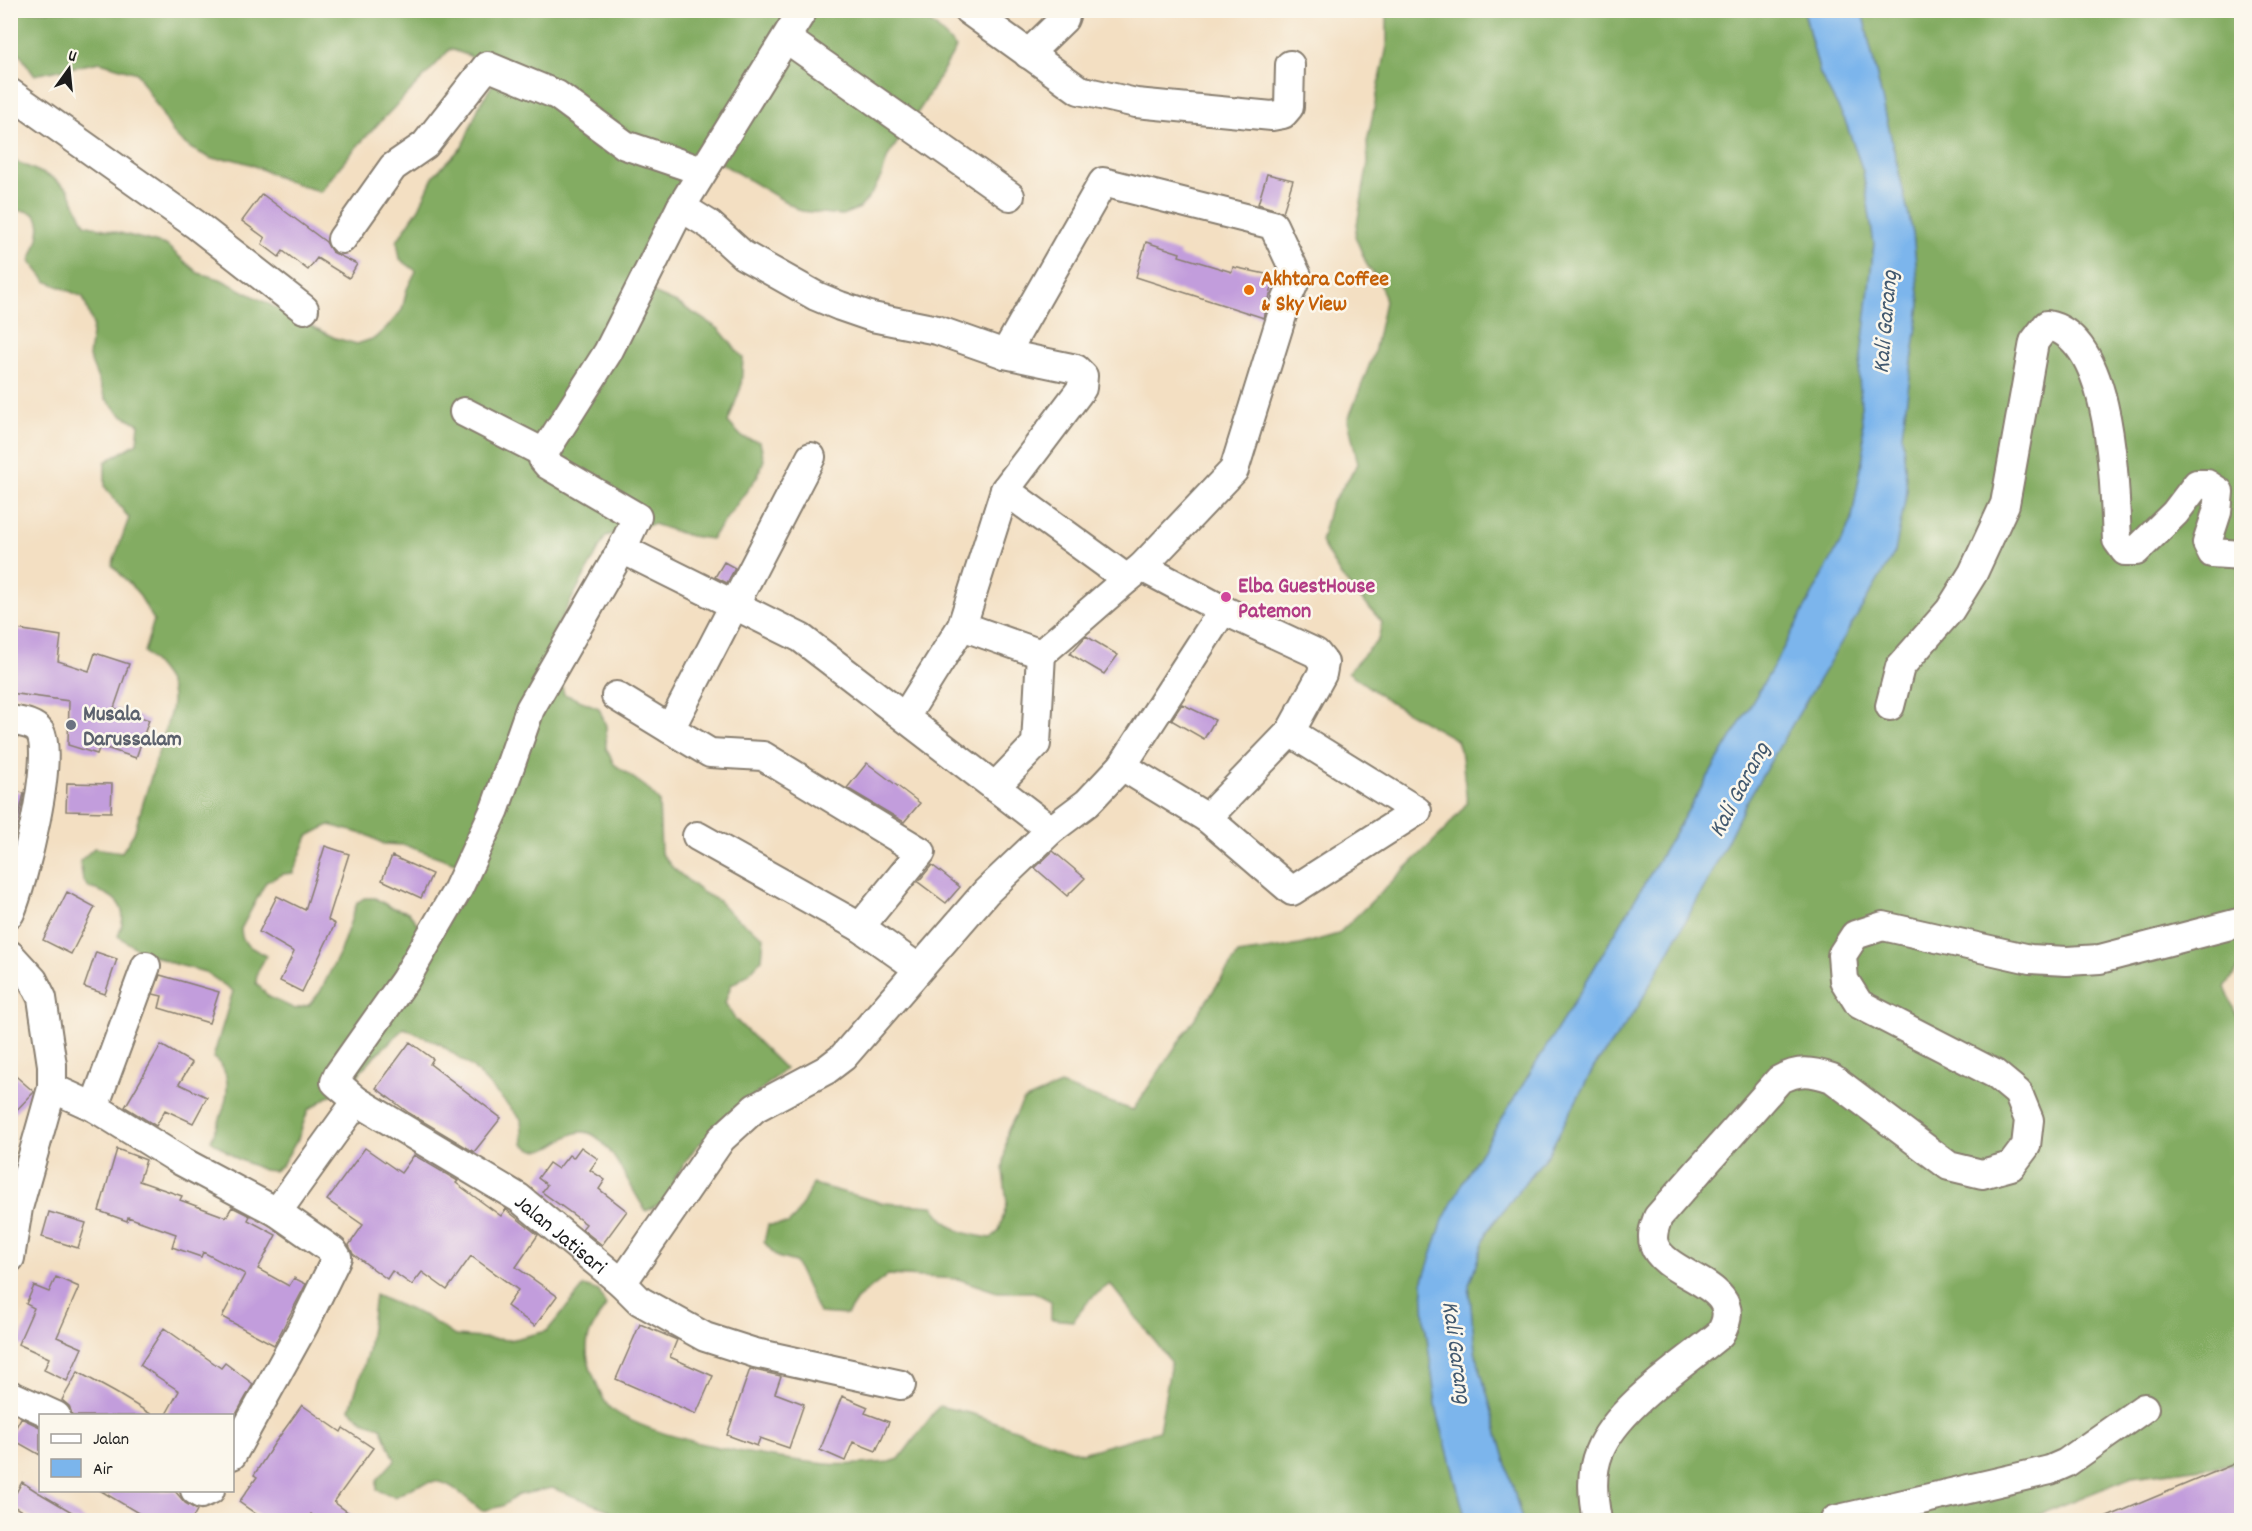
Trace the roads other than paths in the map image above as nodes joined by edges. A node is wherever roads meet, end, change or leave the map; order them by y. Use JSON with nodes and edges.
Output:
{"nodes":[{"id":1,"x":803,"y":10,"type":"edge"},
{"id":2,"x":968,"y":10,"type":"edge"},
{"id":3,"x":1067,"y":10,"type":"edge"},
{"id":4,"x":787,"y":39,"type":"junction"},
{"id":5,"x":1028,"y":54,"type":"junction"},
{"id":6,"x":1290,"y":66,"type":"dead end"},
{"id":7,"x":10,"y":93,"type":"edge"},
{"id":8,"x":702,"y":171,"type":"junction"},
{"id":9,"x":1010,"y":196,"type":"dead end"},
{"id":10,"x":681,"y":207,"type":"junction"},
{"id":11,"x":342,"y":239,"type":"dead end"},
{"id":12,"x":304,"y":309,"type":"dead end"},
{"id":13,"x":1005,"y":354,"type":"junction"},
{"id":14,"x":464,"y":412,"type":"dead end"},
{"id":15,"x":544,"y":453,"type":"junction"},
{"id":16,"x":812,"y":457,"type":"dead end"},
{"id":17,"x":1005,"y":490,"type":"junction"},
{"id":18,"x":622,"y":549,"type":"junction"},
{"id":19,"x":2241,"y":555,"type":"edge"},
{"id":20,"x":1134,"y":573,"type":"junction"},
{"id":21,"x":735,"y":605,"type":"junction"},
{"id":22,"x":1223,"y":610,"type":"junction"},
{"id":23,"x":962,"y":626,"type":"junction"},
{"id":24,"x":1041,"y":654,"type":"junction"},
{"id":25,"x":616,"y":696,"type":"dead end"},
{"id":26,"x":1890,"y":706,"type":"dead end"},
{"id":27,"x":905,"y":717,"type":"junction"},
{"id":28,"x":10,"y":720,"type":"edge"},
{"id":29,"x":670,"y":729,"type":"junction"},
{"id":30,"x":1290,"y":732,"type":"junction"},
{"id":31,"x":1122,"y":766,"type":"junction"},
{"id":32,"x":995,"y":787,"type":"junction"},
{"id":33,"x":1207,"y":818,"type":"junction"},
{"id":34,"x":1051,"y":830,"type":"junction"},
{"id":35,"x":697,"y":836,"type":"dead end"},
{"id":36,"x":10,"y":913,"type":"edge"},
{"id":37,"x":2241,"y":922,"type":"edge"},
{"id":38,"x":860,"y":927,"type":"junction"},
{"id":39,"x":10,"y":955,"type":"edge"},
{"id":40,"x":146,"y":966,"type":"dead end"},
{"id":41,"x":918,"y":968,"type":"junction"},
{"id":42,"x":52,"y":1088,"type":"junction"},
{"id":43,"x":357,"y":1101,"type":"junction"},
{"id":44,"x":94,"y":1107,"type":"junction"},
{"id":45,"x":277,"y":1212,"type":"junction"},
{"id":46,"x":11,"y":1251,"type":"edge"},
{"id":47,"x":622,"y":1283,"type":"junction"},
{"id":48,"x":901,"y":1385,"type":"dead end"},
{"id":49,"x":10,"y":1395,"type":"edge"},
{"id":50,"x":2144,"y":1408,"type":"dead end"},
{"id":51,"x":52,"y":1414,"type":"edge"},
{"id":52,"x":234,"y":1451,"type":"edge"},
{"id":53,"x":1597,"y":1521,"type":"edge"},
{"id":54,"x":1835,"y":1521,"type":"edge"}],
"edges":[{"from":1,"to":4,"type":"street"},
{"from":2,"to":5,"type":"street"},
{"from":3,"to":5,"type":"street"},
{"from":4,"to":8,"type":"street"},
{"from":4,"to":9,"type":"street"},
{"from":5,"to":6,"type":"street"},
{"from":7,"to":12,"type":"street"},
{"from":8,"to":10,"type":"street"},
{"from":8,"to":11,"type":"street"},
{"from":10,"to":13,"type":"street"},
{"from":10,"to":15,"type":"street"},
{"from":13,"to":17,"type":"street"},
{"from":13,"to":20,"type":"street"},
{"from":14,"to":15,"type":"street"},
{"from":15,"to":18,"type":"street"},
{"from":16,"to":21,"type":"street"},
{"from":17,"to":20,"type":"street"},
{"from":17,"to":23,"type":"street"},
{"from":18,"to":21,"type":"street"},
{"from":18,"to":43,"type":"street","name":"Jalan Jatisari"},
{"from":19,"to":26,"type":"street"},
{"from":20,"to":22,"type":"street"},
{"from":20,"to":24,"type":"street"},
{"from":21,"to":27,"type":"street"},
{"from":21,"to":29,"type":"street"},
{"from":22,"to":30,"type":"street"},
{"from":22,"to":31,"type":"street"},
{"from":23,"to":24,"type":"street"},
{"from":23,"to":27,"type":"street"},
{"from":24,"to":32,"type":"street"},
{"from":25,"to":29,"type":"street"},
{"from":27,"to":32,"type":"street"},
{"from":28,"to":36,"type":"street"},
{"from":29,"to":38,"type":"street"},
{"from":30,"to":33,"type":"street"},
{"from":30,"to":33,"type":"street"},
{"from":31,"to":33,"type":"street"},
{"from":31,"to":34,"type":"street"},
{"from":32,"to":34,"type":"street"},
{"from":34,"to":41,"type":"street"},
{"from":35,"to":38,"type":"street"},
{"from":37,"to":53,"type":"street"},
{"from":38,"to":41,"type":"street"},
{"from":39,"to":42,"type":"street"},
{"from":40,"to":44,"type":"street"},
{"from":41,"to":47,"type":"street"},
{"from":42,"to":44,"type":"street"},
{"from":42,"to":46,"type":"street"},
{"from":43,"to":45,"type":"street"},
{"from":43,"to":47,"type":"street","name":"Jalan Jatisari"},
{"from":44,"to":45,"type":"street"},
{"from":45,"to":52,"type":"street"},
{"from":47,"to":48,"type":"street","name":"Jalan Jatisari"},
{"from":49,"to":51,"type":"street"},
{"from":50,"to":54,"type":"street"}]}
